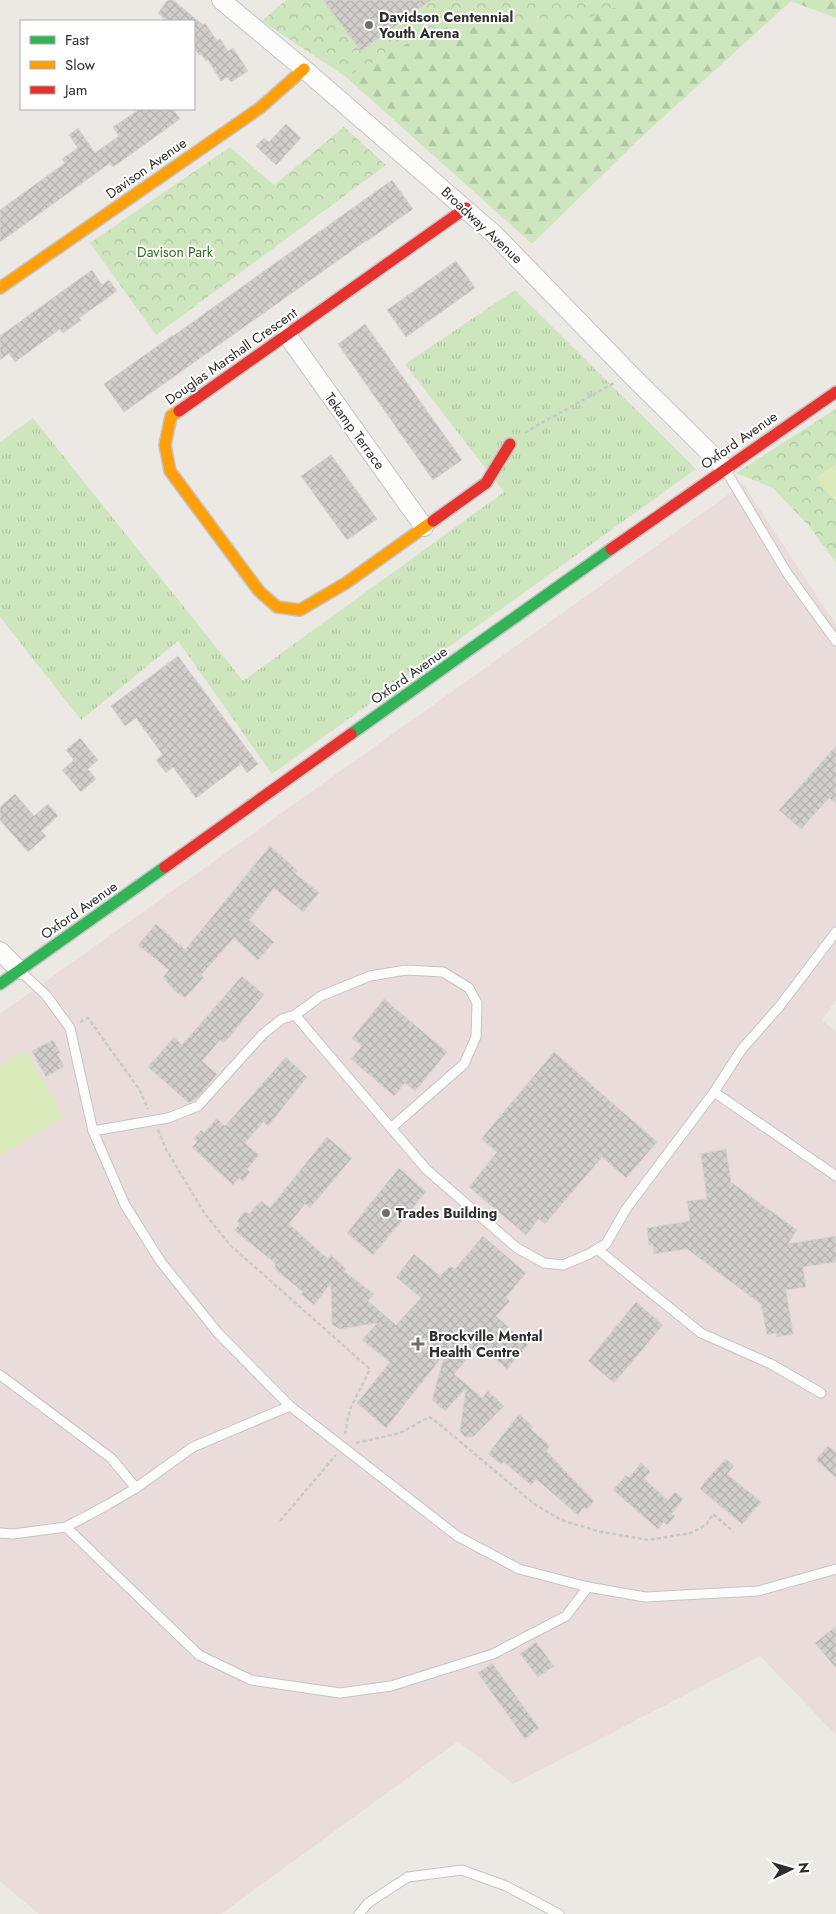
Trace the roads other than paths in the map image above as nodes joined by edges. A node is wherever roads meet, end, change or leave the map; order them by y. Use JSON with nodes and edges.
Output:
{"nodes":[{"id":1,"x":221,"y":0,"type":"edge"},
{"id":2,"x":304,"y":69,"type":"junction"},
{"id":3,"x":466,"y":208,"type":"junction"},
{"id":4,"x":0,"y":288,"type":"edge"},
{"id":5,"x":287,"y":335,"type":"junction"},
{"id":6,"x":836,"y":392,"type":"edge"},
{"id":7,"x":510,"y":444,"type":"road end"},
{"id":8,"x":725,"y":468,"type":"junction"},
{"id":9,"x":424,"y":527,"type":"junction"},
{"id":10,"x":836,"y":641,"type":"edge"},
{"id":11,"x":836,"y":932,"type":"edge"},
{"id":12,"x":0,"y":952,"type":"edge"},
{"id":13,"x":19,"y":970,"type":"junction"},
{"id":14,"x":0,"y":984,"type":"edge"},
{"id":15,"x":295,"y":1016,"type":"junction"},
{"id":16,"x":714,"y":1092,"type":"junction"},
{"id":17,"x":391,"y":1128,"type":"junction"},
{"id":18,"x":93,"y":1131,"type":"junction"},
{"id":19,"x":836,"y":1176,"type":"edge"},
{"id":20,"x":597,"y":1249,"type":"junction"},
{"id":21,"x":0,"y":1375,"type":"edge"},
{"id":22,"x":821,"y":1393,"type":"dead end"},
{"id":23,"x":290,"y":1406,"type":"junction"},
{"id":24,"x":136,"y":1488,"type":"junction"},
{"id":25,"x":66,"y":1527,"type":"junction"},
{"id":26,"x":0,"y":1533,"type":"edge"},
{"id":27,"x":836,"y":1569,"type":"edge"},
{"id":28,"x":588,"y":1587,"type":"junction"},
{"id":29,"x":359,"y":1914,"type":"edge"},
{"id":30,"x":559,"y":1914,"type":"edge"}],
"edges":[{"from":1,"to":2,"type":"street","name":"Broadway Avenue"},
{"from":2,"to":3,"type":"street","name":"Broadway Avenue"},
{"from":2,"to":4,"type":"street","name":"Davison Avenue"},
{"from":3,"to":5,"type":"street","name":"Douglas Marshall Crescent"},
{"from":3,"to":8,"type":"street","name":"Broadway Avenue"},
{"from":5,"to":9,"type":"street","name":"Tekamp Terrace"},
{"from":5,"to":9,"type":"street","name":"Douglas Marshall Crescent"},
{"from":6,"to":8,"type":"street","name":"Oxford Avenue"},
{"from":7,"to":9,"type":"street","name":"Douglas Marshall Crescent"},
{"from":8,"to":10,"type":"lane"},
{"from":8,"to":13,"type":"street","name":"Oxford Avenue"},
{"from":11,"to":16,"type":"lane"},
{"from":12,"to":13,"type":"street"},
{"from":13,"to":14,"type":"street","name":"Oxford Avenue"},
{"from":13,"to":18,"type":"lane"},
{"from":15,"to":17,"type":"lane"},
{"from":15,"to":17,"type":"lane"},
{"from":15,"to":18,"type":"lane"},
{"from":16,"to":19,"type":"lane"},
{"from":16,"to":20,"type":"lane"},
{"from":17,"to":20,"type":"lane"},
{"from":18,"to":23,"type":"lane"},
{"from":20,"to":22,"type":"lane"},
{"from":21,"to":24,"type":"lane"},
{"from":23,"to":24,"type":"lane"},
{"from":23,"to":28,"type":"lane"},
{"from":24,"to":25,"type":"lane"},
{"from":25,"to":26,"type":"lane"},
{"from":25,"to":28,"type":"lane"},
{"from":27,"to":28,"type":"lane"},
{"from":29,"to":30,"type":"lane"}]}
